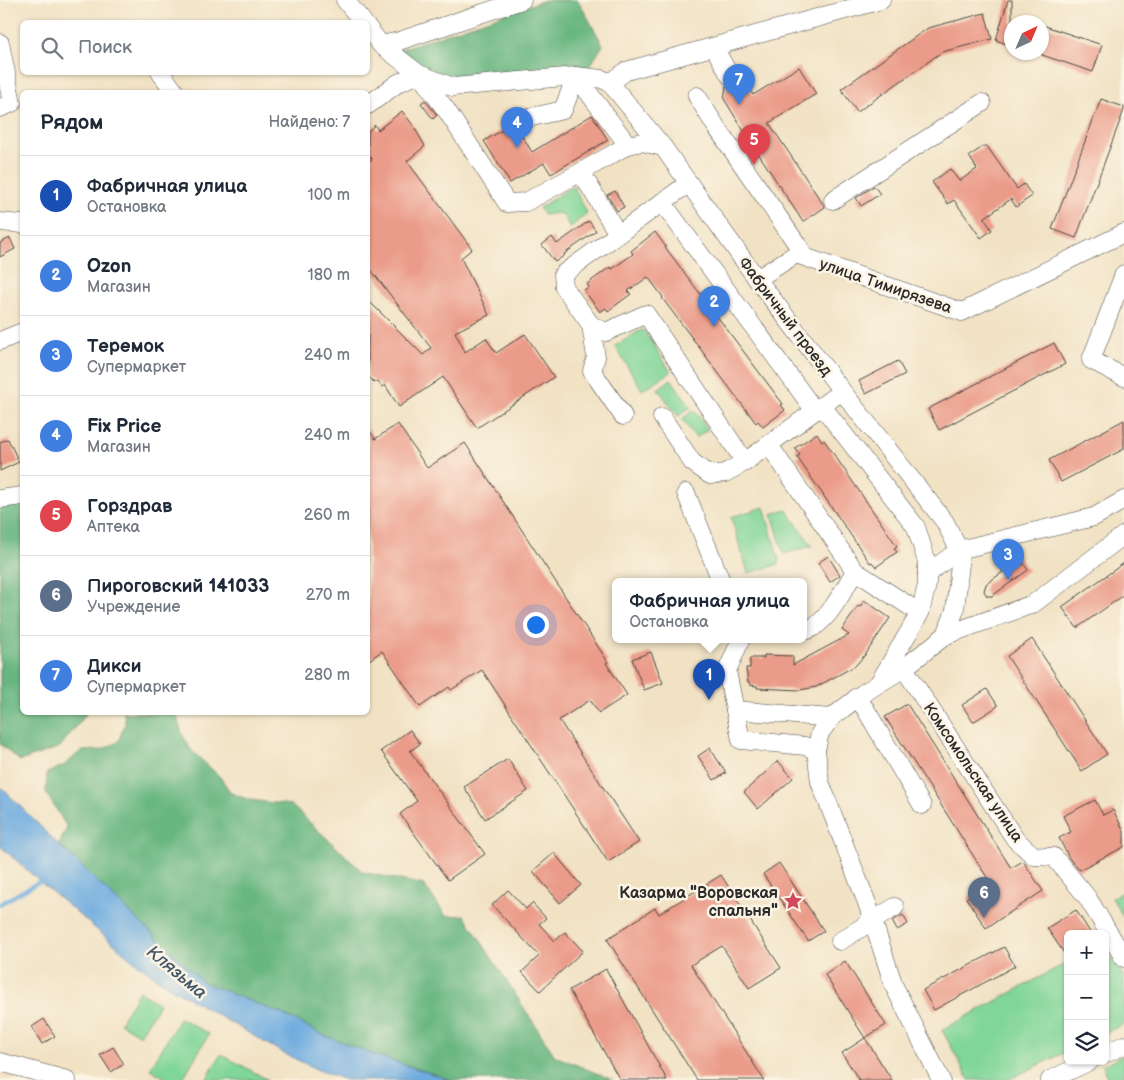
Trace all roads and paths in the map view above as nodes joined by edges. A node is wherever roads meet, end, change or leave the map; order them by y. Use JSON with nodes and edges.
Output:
{"nodes":[{"id":1,"x":345,"y":0,"type":"edge"},
{"id":2,"x":522,"y":0,"type":"edge"},
{"id":3,"x":881,"y":0,"type":"edge"},
{"id":4,"x":361,"y":20,"type":"edge"},
{"id":5,"x":370,"y":31,"type":"edge"},
{"id":6,"x":0,"y":43,"type":"edge"},
{"id":7,"x":381,"y":45,"type":"junction"},
{"id":8,"x":714,"y":47,"type":"junction"},
{"id":9,"x":419,"y":74,"type":"junction"},
{"id":10,"x":162,"y":75,"type":"edge"},
{"id":11,"x":576,"y":76,"type":"junction"},
{"id":12,"x":730,"y":76,"type":"dead end"},
{"id":13,"x":610,"y":83,"type":"junction"},
{"id":14,"x":174,"y":90,"type":"edge"},
{"id":15,"x":697,"y":96,"type":"dead end"},
{"id":16,"x":982,"y":103,"type":"dead end"},
{"id":17,"x":370,"y":104,"type":"edge"},
{"id":18,"x":0,"y":108,"type":"edge"},
{"id":19,"x":532,"y":117,"type":"dead end"},
{"id":20,"x":628,"y":145,"type":"junction"},
{"id":21,"x":663,"y":147,"type":"junction"},
{"id":22,"x":581,"y":172,"type":"junction"},
{"id":23,"x":689,"y":183,"type":"junction"},
{"id":24,"x":833,"y":200,"type":"dead end"},
{"id":25,"x":662,"y":202,"type":"junction"},
{"id":26,"x":0,"y":222,"type":"edge"},
{"id":27,"x":20,"y":224,"type":"edge"},
{"id":28,"x":1124,"y":233,"type":"edge"},
{"id":29,"x":618,"y":234,"type":"junction"},
{"id":30,"x":802,"y":250,"type":"dead end"},
{"id":31,"x":1124,"y":274,"type":"edge"},
{"id":32,"x":757,"y":280,"type":"junction"},
{"id":33,"x":591,"y":326,"type":"junction"},
{"id":34,"x":20,"y":333,"type":"edge"},
{"id":35,"x":0,"y":341,"type":"edge"},
{"id":36,"x":1124,"y":377,"type":"edge"},
{"id":37,"x":842,"y":392,"type":"junction"},
{"id":38,"x":819,"y":408,"type":"junction"},
{"id":39,"x":623,"y":416,"type":"dead end"},
{"id":40,"x":662,"y":417,"type":"dead end"},
{"id":41,"x":768,"y":445,"type":"junction"},
{"id":42,"x":745,"y":462,"type":"junction"},
{"id":43,"x":686,"y":492,"type":"dead end"},
{"id":44,"x":20,"y":496,"type":"edge"},
{"id":45,"x":0,"y":499,"type":"edge"},
{"id":46,"x":1124,"y":500,"type":"edge"},
{"id":47,"x":1124,"y":535,"type":"edge"},
{"id":48,"x":958,"y":550,"type":"junction"},
{"id":49,"x":855,"y":571,"type":"junction"},
{"id":50,"x":927,"y":574,"type":"junction"},
{"id":51,"x":720,"y":578,"type":"edge"},
{"id":52,"x":920,"y":612,"type":"junction"},
{"id":53,"x":807,"y":630,"type":"edge"},
{"id":54,"x":946,"y":635,"type":"junction"},
{"id":55,"x":739,"y":643,"type":"edge"},
{"id":56,"x":904,"y":668,"type":"junction"},
{"id":57,"x":878,"y":684,"type":"junction"},
{"id":58,"x":857,"y":698,"type":"junction"},
{"id":59,"x":735,"y":710,"type":"junction"},
{"id":60,"x":831,"y":718,"type":"junction"},
{"id":61,"x":816,"y":750,"type":"junction"},
{"id":62,"x":922,"y":805,"type":"dead end"},
{"id":63,"x":894,"y":907,"type":"dead end"},
{"id":64,"x":872,"y":920,"type":"junction"},
{"id":65,"x":840,"y":941,"type":"dead end"},
{"id":66,"x":1124,"y":958,"type":"edge"},
{"id":67,"x":1124,"y":1045,"type":"edge"},
{"id":68,"x":1109,"y":1052,"type":"edge"},
{"id":69,"x":0,"y":1062,"type":"edge"},
{"id":70,"x":1082,"y":1065,"type":"edge"},
{"id":71,"x":1053,"y":1079,"type":"edge"},
{"id":72,"x":67,"y":1080,"type":"edge"},
{"id":73,"x":941,"y":1080,"type":"edge"}],
"edges":[{"from":1,"to":4,"type":"street"},
{"from":2,"to":7,"type":"street"},
{"from":3,"to":8,"type":"street"},
{"from":5,"to":7,"type":"street"},
{"from":6,"to":18,"type":"street"},
{"from":7,"to":9,"type":"street"},
{"from":8,"to":12,"type":"street"},
{"from":8,"to":13,"type":"street"},
{"from":9,"to":11,"type":"street"},
{"from":9,"to":17,"type":"street"},
{"from":9,"to":22,"type":"street"},
{"from":10,"to":14,"type":"street"},
{"from":11,"to":13,"type":"street"},
{"from":11,"to":19,"type":"street"},
{"from":11,"to":20,"type":"street"},
{"from":13,"to":21,"type":"street","name":"Фабричный проезд"},
{"from":15,"to":30,"type":"street"},
{"from":16,"to":24,"type":"street"},
{"from":20,"to":21,"type":"street"},
{"from":20,"to":22,"type":"street"},
{"from":21,"to":23,"type":"street","name":"Фабричный проезд"},
{"from":22,"to":29,"type":"street"},
{"from":23,"to":25,"type":"street"},
{"from":23,"to":32,"type":"street","name":"Фабричный проезд"},
{"from":25,"to":29,"type":"street"},
{"from":25,"to":38,"type":"street"},
{"from":26,"to":27,"type":"street"},
{"from":28,"to":32,"type":"street","name":"улица Тимирязева"},
{"from":29,"to":33,"type":"street"},
{"from":31,"to":36,"type":"street"},
{"from":32,"to":37,"type":"street","name":"Фабричный проезд"},
{"from":33,"to":39,"type":"street"},
{"from":33,"to":42,"type":"street"},
{"from":34,"to":35,"type":"street"},
{"from":37,"to":38,"type":"street"},
{"from":37,"to":48,"type":"street","name":"Фабричный проезд"},
{"from":38,"to":41,"type":"street"},
{"from":38,"to":50,"type":"street"},
{"from":40,"to":42,"type":"street"},
{"from":41,"to":42,"type":"street"},
{"from":41,"to":49,"type":"street"},
{"from":43,"to":51,"type":"street"},
{"from":44,"to":45,"type":"street"},
{"from":46,"to":48,"type":"street"},
{"from":47,"to":54,"type":"street"},
{"from":48,"to":50,"type":"street"},
{"from":48,"to":54,"type":"street","name":"Фабричный проезд"},
{"from":49,"to":52,"type":"street"},
{"from":49,"to":53,"type":"street"},
{"from":50,"to":52,"type":"street"},
{"from":52,"to":57,"type":"street"},
{"from":54,"to":56,"type":"street"},
{"from":55,"to":59,"type":"street"},
{"from":56,"to":57,"type":"street"},
{"from":56,"to":66,"type":"street","name":"Комсомольская улица"},
{"from":57,"to":58,"type":"street"},
{"from":58,"to":60,"type":"street"},
{"from":58,"to":62,"type":"street"},
{"from":59,"to":60,"type":"street"},
{"from":59,"to":61,"type":"street"},
{"from":60,"to":61,"type":"street"},
{"from":61,"to":64,"type":"street"},
{"from":63,"to":64,"type":"street"},
{"from":64,"to":65,"type":"street"},
{"from":64,"to":73,"type":"street"},
{"from":67,"to":68,"type":"street"},
{"from":69,"to":72,"type":"street"},
{"from":70,"to":71,"type":"street"}]}
